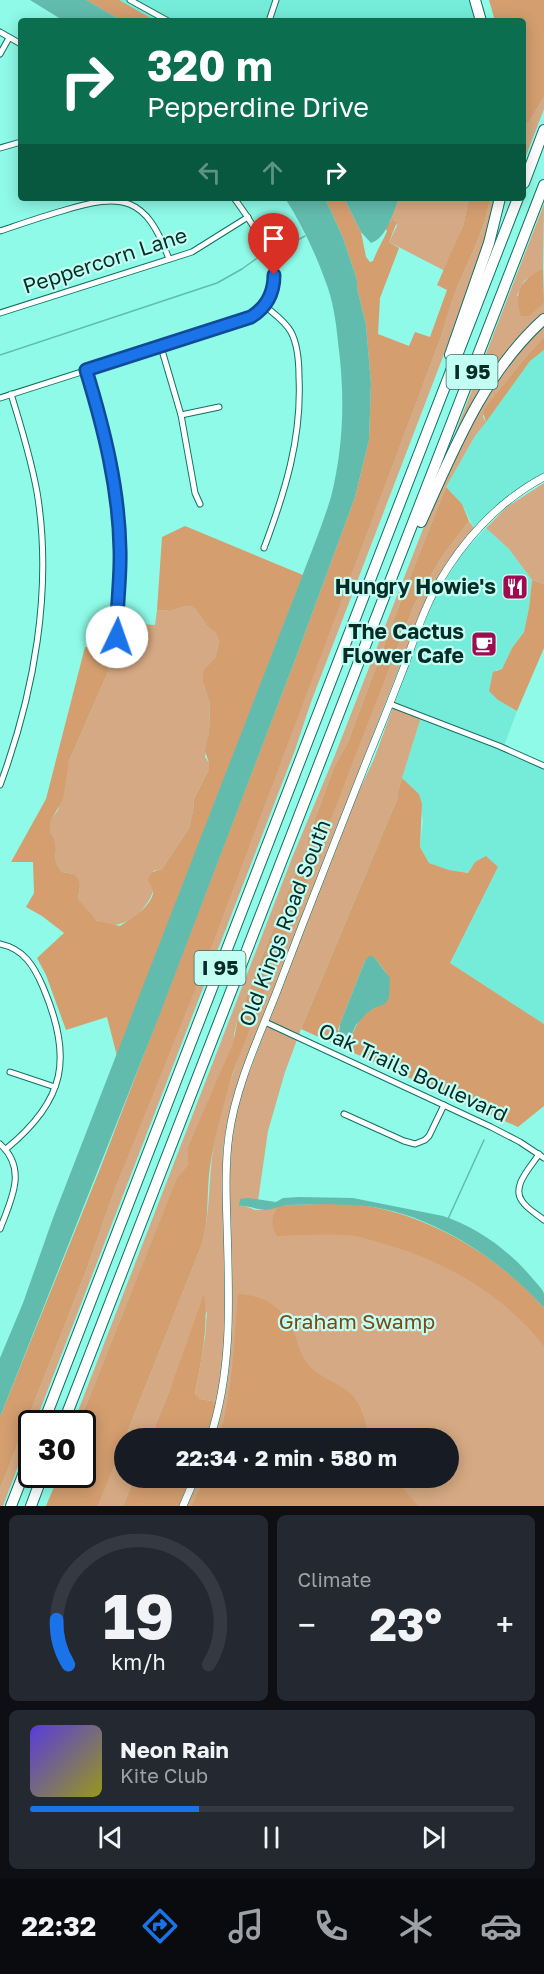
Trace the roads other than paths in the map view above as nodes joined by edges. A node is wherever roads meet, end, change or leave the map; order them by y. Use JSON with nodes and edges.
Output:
{"nodes":[{"id":1,"x":130,"y":0,"type":"edge"},
{"id":2,"x":276,"y":0,"type":"edge"},
{"id":3,"x":475,"y":0,"type":"edge"},
{"id":4,"x":163,"y":18,"type":"edge"},
{"id":5,"x":270,"y":18,"type":"edge"},
{"id":6,"x":480,"y":18,"type":"edge"},
{"id":7,"x":0,"y":32,"type":"edge"},
{"id":8,"x":9,"y":38,"type":"junction"},
{"id":9,"x":18,"y":42,"type":"edge"},
{"id":10,"x":0,"y":54,"type":"edge"},
{"id":11,"x":544,"y":130,"type":"edge"},
{"id":12,"x":18,"y":143,"type":"edge"},
{"id":13,"x":0,"y":148,"type":"edge"},
{"id":14,"x":526,"y":178,"type":"edge"},
{"id":15,"x":544,"y":185,"type":"edge"},
{"id":16,"x":94,"y":201,"type":"edge"},
{"id":17,"x":117,"y":201,"type":"edge"},
{"id":18,"x":236,"y":201,"type":"edge"},
{"id":19,"x":499,"y":201,"type":"edge"},
{"id":20,"x":517,"y":201,"type":"edge"},
{"id":21,"x":248,"y":217,"type":"junction"},
{"id":22,"x":0,"y":231,"type":"edge"},
{"id":23,"x":169,"y":260,"type":"junction"},
{"id":24,"x":265,"y":306,"type":"junction"},
{"id":25,"x":0,"y":313,"type":"edge"},
{"id":26,"x":544,"y":319,"type":"edge"},
{"id":27,"x":160,"y":347,"type":"junction"},
{"id":28,"x":86,"y":370,"type":"junction"},
{"id":29,"x":11,"y":394,"type":"junction"},
{"id":30,"x":0,"y":398,"type":"edge"},
{"id":31,"x":219,"y":407,"type":"dead end"},
{"id":32,"x":182,"y":416,"type":"junction"},
{"id":33,"x":544,"y":477,"type":"edge"},
{"id":34,"x":200,"y":504,"type":"dead end"},
{"id":35,"x":397,"y":512,"type":"junction"},
{"id":36,"x":264,"y":548,"type":"dead end"},
{"id":37,"x":399,"y":559,"type":"junction"},
{"id":38,"x":117,"y":637,"type":"dead end"},
{"id":39,"x":390,"y":704,"type":"junction"},
{"id":40,"x":544,"y":766,"type":"edge"},
{"id":41,"x":0,"y":785,"type":"edge"},
{"id":42,"x":0,"y":944,"type":"edge"},
{"id":43,"x":265,"y":1022,"type":"junction"},
{"id":44,"x":10,"y":1072,"type":"dead end"},
{"id":45,"x":55,"y":1087,"type":"junction"},
{"id":46,"x":444,"y":1105,"type":"junction"},
{"id":47,"x":344,"y":1114,"type":"dead end"},
{"id":48,"x":0,"y":1144,"type":"edge"},
{"id":49,"x":6,"y":1149,"type":"junction"},
{"id":50,"x":541,"y":1156,"type":"edge"},
{"id":51,"x":544,"y":1220,"type":"edge"},
{"id":52,"x":0,"y":1227,"type":"edge"},
{"id":53,"x":48,"y":1410,"type":"edge"},
{"id":54,"x":68,"y":1410,"type":"edge"},
{"id":55,"x":213,"y":1428,"type":"edge"},
{"id":56,"x":18,"y":1488,"type":"edge"},
{"id":57,"x":38,"y":1488,"type":"edge"},
{"id":58,"x":191,"y":1488,"type":"edge"},
{"id":59,"x":11,"y":1506,"type":"edge"},
{"id":60,"x":31,"y":1506,"type":"edge"},
{"id":61,"x":183,"y":1506,"type":"edge"}],
"edges":[{"from":1,"to":4,"type":"street"},
{"from":2,"to":5,"type":"street"},
{"from":3,"to":6,"type":"highway"},
{"from":7,"to":8,"type":"street"},
{"from":8,"to":9,"type":"street"},
{"from":8,"to":10,"type":"street"},
{"from":11,"to":14,"type":"highway"},
{"from":12,"to":13,"type":"street"},
{"from":15,"to":37,"type":"highway","number":"I 95"},
{"from":16,"to":22,"type":"street"},
{"from":17,"to":23,"type":"street"},
{"from":18,"to":21,"type":"street"},
{"from":19,"to":35,"type":"highway"},
{"from":20,"to":35,"type":"highway","number":"I 95"},
{"from":21,"to":23,"type":"street","name":"Peppercorn Lane"},
{"from":21,"to":24,"type":"street"},
{"from":23,"to":25,"type":"street","name":"Peppercorn Lane"},
{"from":24,"to":27,"type":"street"},
{"from":24,"to":36,"type":"street"},
{"from":26,"to":37,"type":"highway"},
{"from":27,"to":28,"type":"street"},
{"from":27,"to":32,"type":"street"},
{"from":28,"to":29,"type":"street"},
{"from":28,"to":38,"type":"street"},
{"from":29,"to":30,"type":"street"},
{"from":29,"to":41,"type":"street"},
{"from":31,"to":32,"type":"street"},
{"from":32,"to":34,"type":"street"},
{"from":33,"to":39,"type":"street","name":"Old Kings Road South"},
{"from":35,"to":53,"type":"highway","number":"I 95"},
{"from":37,"to":54,"type":"highway","number":"I 95"},
{"from":39,"to":40,"type":"street"},
{"from":39,"to":43,"type":"street","name":"Old Kings Road South"},
{"from":42,"to":45,"type":"street"},
{"from":43,"to":46,"type":"street","name":"Oak Trails Boulevard"},
{"from":43,"to":55,"type":"street","name":"Old Kings Road South"},
{"from":44,"to":45,"type":"street"},
{"from":45,"to":49,"type":"street"},
{"from":46,"to":47,"type":"street"},
{"from":46,"to":50,"type":"street","name":"Oak Trails Boulevard"},
{"from":48,"to":49,"type":"street"},
{"from":49,"to":52,"type":"street"},
{"from":50,"to":51,"type":"street"},
{"from":56,"to":59,"type":"highway"},
{"from":57,"to":60,"type":"highway"},
{"from":58,"to":61,"type":"street"}]}
